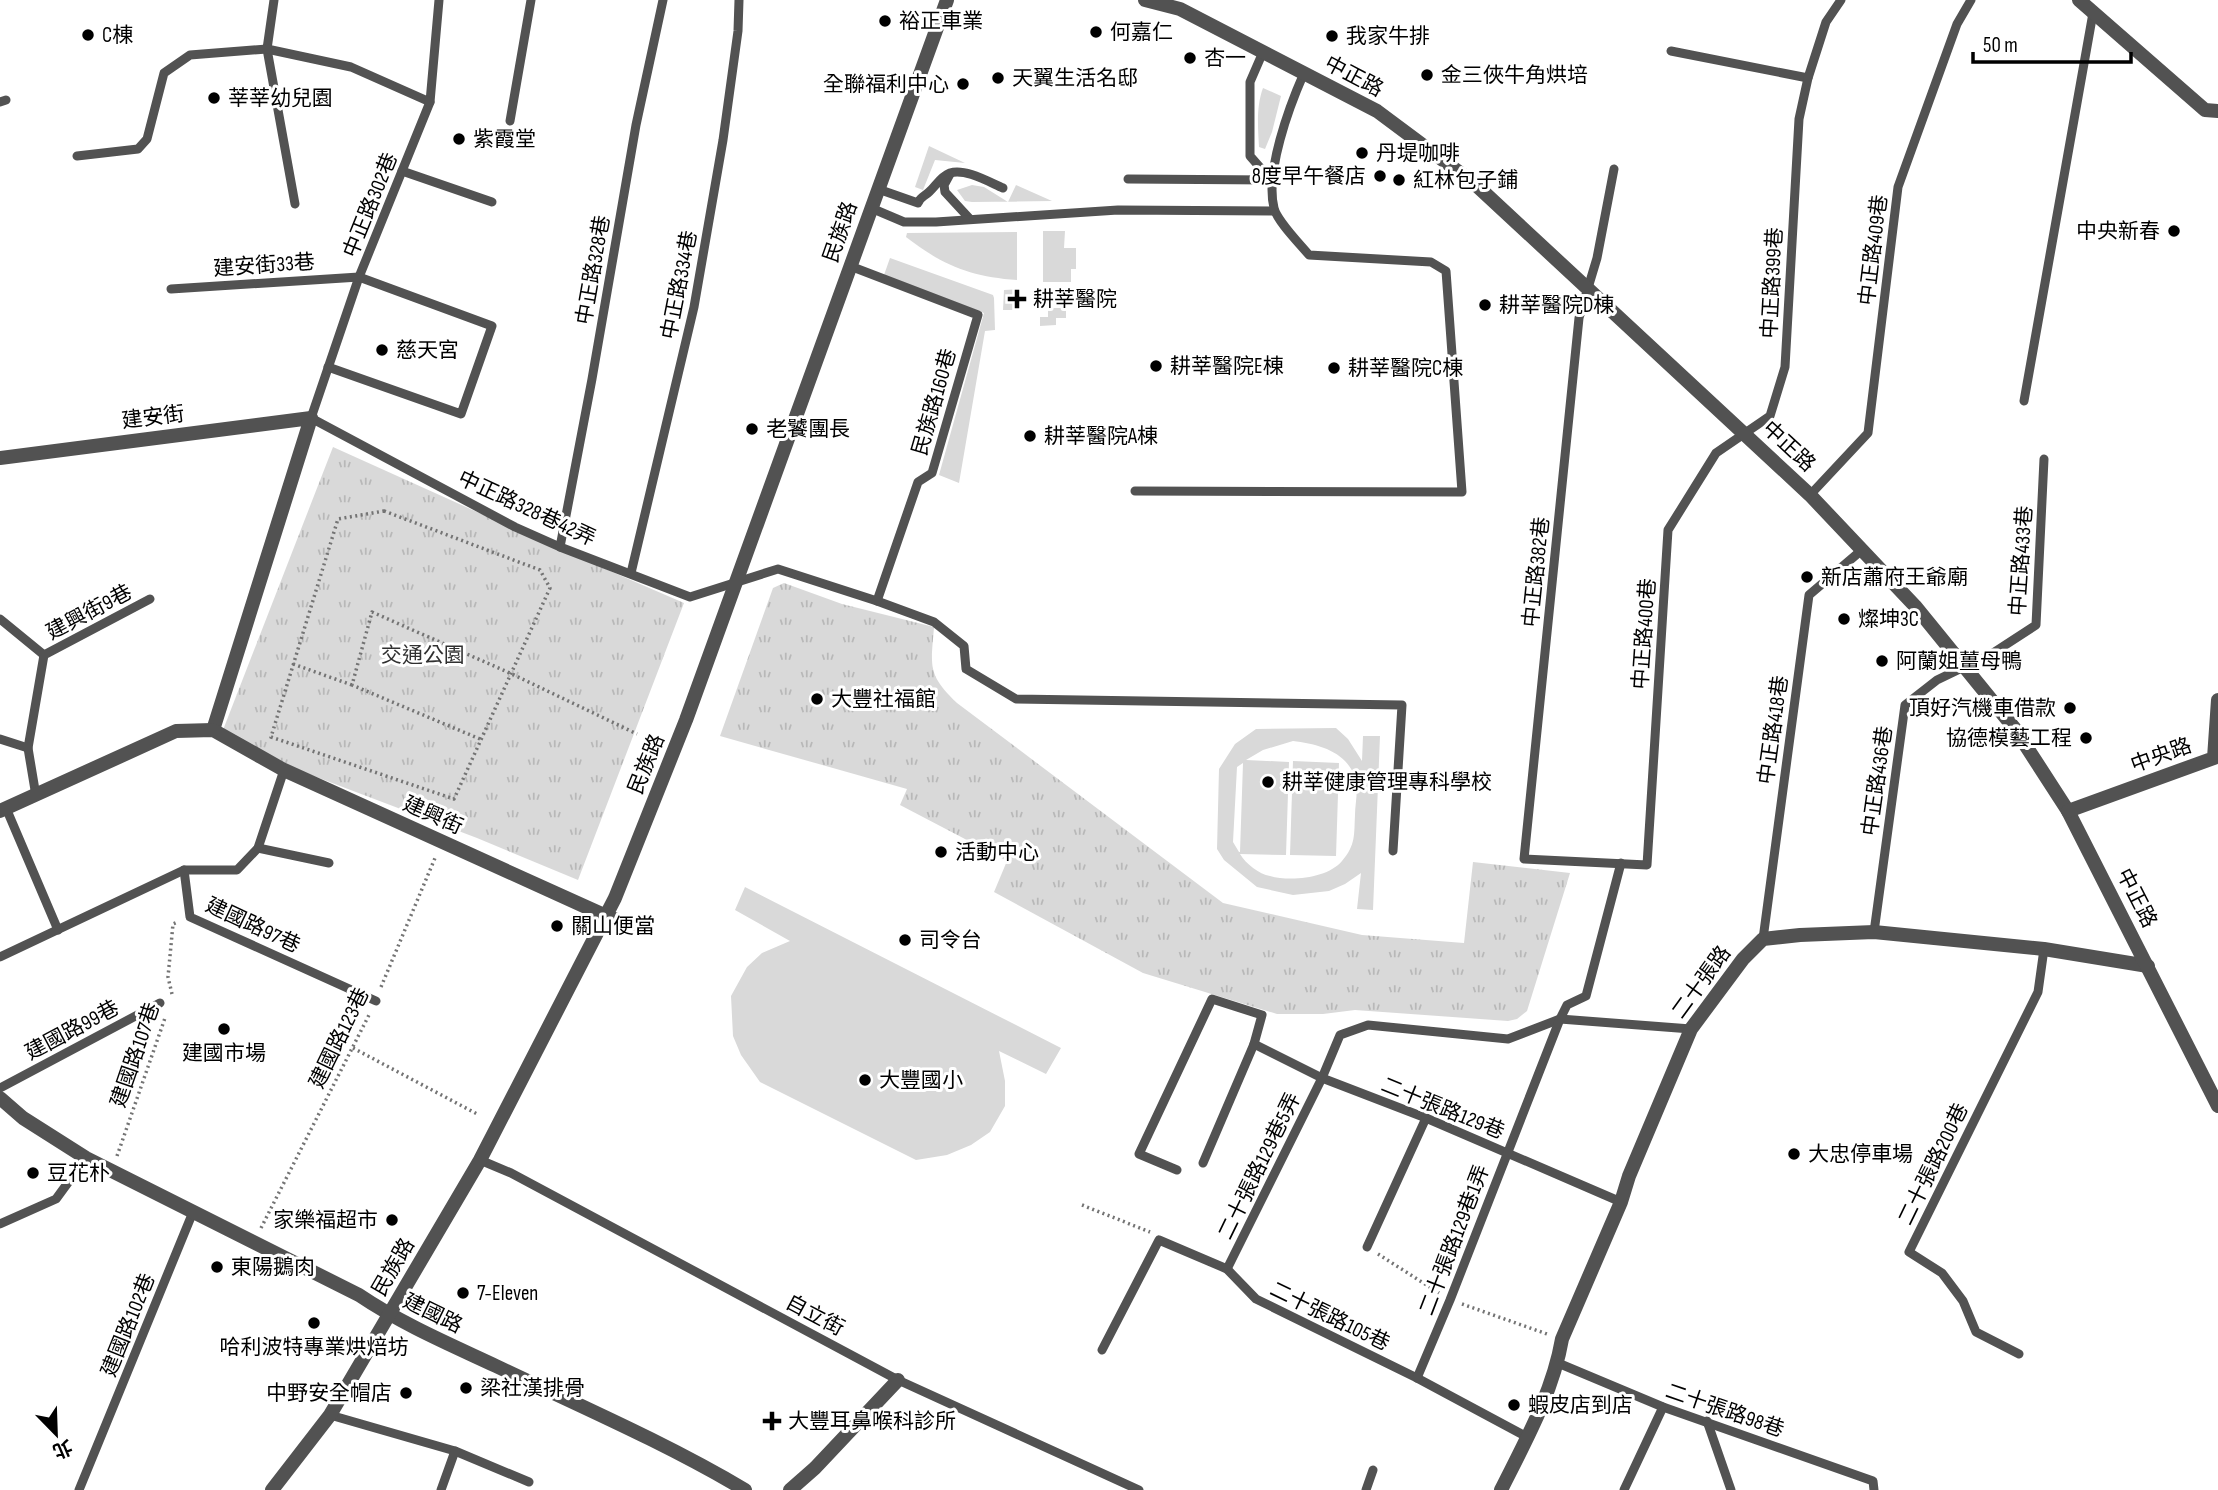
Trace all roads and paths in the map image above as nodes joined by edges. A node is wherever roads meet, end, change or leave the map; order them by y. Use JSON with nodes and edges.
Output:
{"nodes":[{"id":1,"x":274,"y":0,"type":"edge"},
{"id":2,"x":439,"y":0,"type":"edge"},
{"id":3,"x":531,"y":0,"type":"edge"},
{"id":4,"x":663,"y":0,"type":"edge"},
{"id":5,"x":739,"y":0,"type":"edge"},
{"id":6,"x":947,"y":0,"type":"edge"},
{"id":7,"x":1145,"y":0,"type":"edge"},
{"id":8,"x":1841,"y":0,"type":"edge"},
{"id":9,"x":1971,"y":0,"type":"edge"},
{"id":10,"x":2079,"y":0,"type":"edge"},
{"id":11,"x":1181,"y":5,"type":"edge"},
{"id":12,"x":2093,"y":13,"type":"junction"},
{"id":13,"x":267,"y":49,"type":"junction"},
{"id":14,"x":1671,"y":51,"type":"dead end"},
{"id":15,"x":1263,"y":52,"type":"junction"},
{"id":16,"x":1304,"y":73,"type":"junction"},
{"id":17,"x":1808,"y":78,"type":"junction"},
{"id":18,"x":430,"y":102,"type":"junction"},
{"id":19,"x":2218,"y":111,"type":"edge"},
{"id":20,"x":510,"y":121,"type":"dead end"},
{"id":21,"x":77,"y":156,"type":"dead end"},
{"id":22,"x":1614,"y":169,"type":"dead end"},
{"id":23,"x":402,"y":171,"type":"junction"},
{"id":24,"x":951,"y":173,"type":"junction"},
{"id":25,"x":1128,"y":179,"type":"dead end"},
{"id":26,"x":1271,"y":180,"type":"junction"},
{"id":27,"x":1003,"y":188,"type":"dead end"},
{"id":28,"x":877,"y":189,"type":"junction"},
{"id":29,"x":492,"y":202,"type":"dead end"},
{"id":30,"x":295,"y":204,"type":"dead end"},
{"id":31,"x":871,"y":208,"type":"junction"},
{"id":32,"x":1275,"y":211,"type":"junction"},
{"id":33,"x":969,"y":218,"type":"junction"},
{"id":34,"x":850,"y":266,"type":"junction"},
{"id":35,"x":359,"y":277,"type":"junction"},
{"id":36,"x":171,"y":289,"type":"dead end"},
{"id":37,"x":1588,"y":289,"type":"junction"},
{"id":38,"x":328,"y":367,"type":"junction"},
{"id":39,"x":2024,"y":401,"type":"dead end"},
{"id":40,"x":311,"y":418,"type":"junction"},
{"id":41,"x":1745,"y":434,"type":"junction"},
{"id":42,"x":0,"y":458,"type":"edge"},
{"id":43,"x":2045,"y":459,"type":"dead end"},
{"id":44,"x":1135,"y":491,"type":"dead end"},
{"id":45,"x":1810,"y":495,"type":"junction"},
{"id":46,"x":560,"y":547,"type":"junction"},
{"id":47,"x":1863,"y":549,"type":"junction"},
{"id":48,"x":631,"y":573,"type":"junction"},
{"id":49,"x":736,"y":582,"type":"junction"},
{"id":50,"x":150,"y":599,"type":"dead end"},
{"id":51,"x":877,"y":600,"type":"junction"},
{"id":52,"x":0,"y":619,"type":"edge"},
{"id":53,"x":44,"y":655,"type":"junction"},
{"id":54,"x":293,"y":664,"type":"junction"},
{"id":55,"x":1964,"y":667,"type":"junction"},
{"id":56,"x":512,"y":674,"type":"junction"},
{"id":57,"x":352,"y":685,"type":"junction"},
{"id":58,"x":2218,"y":701,"type":"edge"},
{"id":59,"x":213,"y":730,"type":"junction"},
{"id":60,"x":637,"y":734,"type":"dead end"},
{"id":61,"x":0,"y":739,"type":"edge"},
{"id":62,"x":480,"y":739,"type":"junction"},
{"id":63,"x":28,"y":748,"type":"junction"},
{"id":64,"x":2216,"y":758,"type":"edge"},
{"id":65,"x":284,"y":770,"type":"junction"},
{"id":66,"x":36,"y":796,"type":"junction"},
{"id":67,"x":3,"y":810,"type":"edge"},
{"id":68,"x":2068,"y":811,"type":"junction"},
{"id":69,"x":442,"y":841,"type":"junction"},
{"id":70,"x":258,"y":848,"type":"junction"},
{"id":71,"x":1393,"y":851,"type":"dead end"},
{"id":72,"x":329,"y":863,"type":"dead end"},
{"id":73,"x":1621,"y":863,"type":"junction"},
{"id":74,"x":184,"y":870,"type":"junction"},
{"id":75,"x":606,"y":916,"type":"junction"},
{"id":76,"x":190,"y":917,"type":"junction"},
{"id":77,"x":640,"y":928,"type":"dead end"},
{"id":78,"x":58,"y":930,"type":"junction"},
{"id":79,"x":1874,"y":932,"type":"junction"},
{"id":80,"x":1763,"y":939,"type":"junction"},
{"id":81,"x":2044,"y":949,"type":"junction"},
{"id":82,"x":0,"y":957,"type":"edge"},
{"id":83,"x":2148,"y":966,"type":"junction"},
{"id":84,"x":172,"y":995,"type":"dead end"},
{"id":85,"x":376,"y":1001,"type":"junction"},
{"id":86,"x":164,"y":1005,"type":"joint"},
{"id":87,"x":1560,"y":1019,"type":"junction"},
{"id":88,"x":1690,"y":1029,"type":"junction"},
{"id":89,"x":1254,"y":1044,"type":"junction"},
{"id":90,"x":353,"y":1048,"type":"junction"},
{"id":91,"x":1322,"y":1079,"type":"junction"},
{"id":92,"x":0,"y":1088,"type":"edge"},
{"id":93,"x":0,"y":1098,"type":"edge"},
{"id":94,"x":2218,"y":1106,"type":"edge"},
{"id":95,"x":479,"y":1115,"type":"dead end"},
{"id":96,"x":1426,"y":1118,"type":"junction"},
{"id":97,"x":1507,"y":1153,"type":"junction"},
{"id":98,"x":86,"y":1158,"type":"junction"},
{"id":99,"x":481,"y":1160,"type":"junction"},
{"id":100,"x":1203,"y":1163,"type":"dead end"},
{"id":101,"x":1177,"y":1170,"type":"dead end"},
{"id":102,"x":112,"y":1171,"type":"junction"},
{"id":103,"x":1621,"y":1202,"type":"junction"},
{"id":104,"x":1082,"y":1205,"type":"dead end"},
{"id":105,"x":193,"y":1212,"type":"junction"},
{"id":106,"x":0,"y":1223,"type":"edge"},
{"id":107,"x":1159,"y":1240,"type":"junction"},
{"id":108,"x":254,"y":1242,"type":"junction"},
{"id":109,"x":1367,"y":1247,"type":"dead end"},
{"id":110,"x":1227,"y":1269,"type":"junction"},
{"id":111,"x":389,"y":1315,"type":"junction"},
{"id":112,"x":1102,"y":1350,"type":"dead end"},
{"id":113,"x":2019,"y":1353,"type":"dead end"},
{"id":114,"x":1558,"y":1363,"type":"junction"},
{"id":115,"x":899,"y":1378,"type":"junction"},
{"id":116,"x":1417,"y":1378,"type":"junction"},
{"id":117,"x":1663,"y":1407,"type":"junction"},
{"id":118,"x":330,"y":1415,"type":"junction"},
{"id":119,"x":1707,"y":1421,"type":"junction"},
{"id":120,"x":1527,"y":1437,"type":"junction"},
{"id":121,"x":455,"y":1451,"type":"junction"},
{"id":122,"x":1373,"y":1470,"type":"dead end"},
{"id":123,"x":529,"y":1482,"type":"dead end"},
{"id":124,"x":79,"y":1490,"type":"edge"},
{"id":125,"x":272,"y":1490,"type":"edge"},
{"id":126,"x":441,"y":1490,"type":"edge"},
{"id":127,"x":745,"y":1490,"type":"edge"},
{"id":128,"x":790,"y":1490,"type":"edge"},
{"id":129,"x":1139,"y":1490,"type":"edge"},
{"id":130,"x":1366,"y":1490,"type":"edge"},
{"id":131,"x":1502,"y":1490,"type":"edge"},
{"id":132,"x":1624,"y":1490,"type":"edge"},
{"id":133,"x":1731,"y":1490,"type":"edge"},
{"id":134,"x":1874,"y":1490,"type":"edge"}],
"edges":[{"from":1,"to":13,"type":"lane"},
{"from":2,"to":18,"type":"lane","name":"中正路302巷"},
{"from":3,"to":20,"type":"lane"},
{"from":4,"to":46,"type":"lane","name":"中正路328巷"},
{"from":5,"to":48,"type":"lane","name":"中正路334巷"},
{"from":6,"to":28,"type":"street","name":"民族路"},
{"from":7,"to":11,"type":"street","name":"中正路"},
{"from":8,"to":17,"type":"lane","name":"中正路399巷"},
{"from":9,"to":45,"type":"lane","name":"中正路409巷"},
{"from":10,"to":12,"type":"street"},
{"from":11,"to":15,"type":"street","name":"中正路"},
{"from":12,"to":19,"type":"street"},
{"from":12,"to":39,"type":"lane"},
{"from":13,"to":18,"type":"lane"},
{"from":13,"to":21,"type":"lane"},
{"from":13,"to":30,"type":"lane"},
{"from":14,"to":17,"type":"lane"},
{"from":15,"to":16,"type":"street","name":"中正路"},
{"from":15,"to":26,"type":"lane"},
{"from":16,"to":26,"type":"lane"},
{"from":16,"to":37,"type":"street","name":"中正路"},
{"from":17,"to":41,"type":"lane","name":"中正路399巷"},
{"from":18,"to":23,"type":"lane","name":"中正路302巷"},
{"from":22,"to":37,"type":"lane","name":"中正路382巷"},
{"from":23,"to":29,"type":"lane"},
{"from":23,"to":35,"type":"lane","name":"中正路302巷"},
{"from":24,"to":27,"type":"lane"},
{"from":24,"to":28,"type":"lane"},
{"from":24,"to":33,"type":"lane"},
{"from":25,"to":26,"type":"lane"},
{"from":26,"to":32,"type":"lane"},
{"from":28,"to":31,"type":"street","name":"民族路"},
{"from":31,"to":33,"type":"lane"},
{"from":31,"to":34,"type":"street","name":"民族路"},
{"from":32,"to":33,"type":"lane"},
{"from":32,"to":44,"type":"lane"},
{"from":34,"to":49,"type":"street","name":"民族路"},
{"from":34,"to":51,"type":"lane","name":"民族路160巷"},
{"from":35,"to":36,"type":"lane","name":"建安街33巷"},
{"from":35,"to":38,"type":"lane","name":"中正路302巷"},
{"from":35,"to":38,"type":"lane"},
{"from":37,"to":41,"type":"street","name":"中正路"},
{"from":37,"to":73,"type":"lane","name":"中正路382巷"},
{"from":38,"to":40,"type":"lane","name":"中正路302巷"},
{"from":40,"to":42,"type":"street","name":"建安街"},
{"from":40,"to":46,"type":"lane","name":"中正路328巷42弄"},
{"from":40,"to":59,"type":"street"},
{"from":41,"to":45,"type":"street","name":"中正路"},
{"from":41,"to":73,"type":"lane","name":"中正路400巷"},
{"from":43,"to":55,"type":"lane","name":"中正路433巷"},
{"from":45,"to":47,"type":"street","name":"中正路"},
{"from":46,"to":48,"type":"lane","name":"中正路328巷42弄"},
{"from":47,"to":55,"type":"street","name":"中正路"},
{"from":47,"to":80,"type":"lane","name":"中正路418巷"},
{"from":48,"to":49,"type":"lane","name":"中正路328巷42弄"},
{"from":49,"to":51,"type":"lane"},
{"from":49,"to":75,"type":"street","name":"民族路"},
{"from":50,"to":53,"type":"lane","name":"建興街9巷"},
{"from":51,"to":71,"type":"lane"},
{"from":52,"to":53,"type":"lane","name":"建興街9巷"},
{"from":53,"to":63,"type":"lane","name":"建興街9巷"},
{"from":54,"to":56,"type":"path"},
{"from":54,"to":57,"type":"path"},
{"from":54,"to":62,"type":"path"},
{"from":55,"to":68,"type":"street","name":"中正路"},
{"from":55,"to":79,"type":"lane","name":"中正路436巷"},
{"from":56,"to":57,"type":"path"},
{"from":56,"to":60,"type":"path"},
{"from":56,"to":62,"type":"path"},
{"from":57,"to":62,"type":"path"},
{"from":58,"to":64,"type":"street","name":"中央路"},
{"from":59,"to":65,"type":"street","name":"建興街"},
{"from":59,"to":66,"type":"street"},
{"from":61,"to":63,"type":"lane"},
{"from":63,"to":66,"type":"lane","name":"建興街9巷"},
{"from":64,"to":68,"type":"street","name":"中央路"},
{"from":65,"to":69,"type":"street","name":"建興街"},
{"from":65,"to":70,"type":"lane"},
{"from":66,"to":67,"type":"street"},
{"from":67,"to":78,"type":"lane"},
{"from":68,"to":83,"type":"street","name":"中正路"},
{"from":69,"to":75,"type":"street","name":"建興街"},
{"from":69,"to":85,"type":"path","name":"建國路123巷"},
{"from":70,"to":72,"type":"lane"},
{"from":70,"to":74,"type":"lane"},
{"from":73,"to":87,"type":"lane"},
{"from":74,"to":76,"type":"lane","name":"建國路97巷"},
{"from":74,"to":78,"type":"lane"},
{"from":75,"to":77,"type":"street","name":"建興街"},
{"from":75,"to":99,"type":"street","name":"民族路"},
{"from":76,"to":84,"type":"path","name":"建國路107巷"},
{"from":76,"to":85,"type":"lane","name":"建國路97巷"},
{"from":78,"to":82,"type":"lane"},
{"from":79,"to":80,"type":"street","name":"二十張路"},
{"from":79,"to":81,"type":"street","name":"二十張路"},
{"from":80,"to":88,"type":"street","name":"二十張路"},
{"from":81,"to":83,"type":"street","name":"二十張路"},
{"from":81,"to":113,"type":"lane","name":"二十張路200巷"},
{"from":83,"to":94,"type":"street","name":"中正路"},
{"from":85,"to":90,"type":"path","name":"建國路123巷"},
{"from":86,"to":92,"type":"lane","name":"建國路99巷"},
{"from":86,"to":102,"type":"path","name":"建國路107巷"},
{"from":87,"to":88,"type":"lane"},
{"from":87,"to":91,"type":"lane","name":"二十張路129巷5弄"},
{"from":87,"to":97,"type":"lane","name":"二十張路129巷1弄"},
{"from":88,"to":103,"type":"street","name":"二十張路"},
{"from":89,"to":91,"type":"lane","name":"二十張路129巷"},
{"from":89,"to":100,"type":"lane"},
{"from":89,"to":101,"type":"lane"},
{"from":90,"to":95,"type":"path"},
{"from":90,"to":108,"type":"path","name":"建國路123巷"},
{"from":91,"to":96,"type":"lane","name":"二十張路129巷"},
{"from":91,"to":110,"type":"lane","name":"二十張路129巷5弄"},
{"from":93,"to":98,"type":"street","name":"建國路"},
{"from":96,"to":97,"type":"lane","name":"二十張路129巷"},
{"from":96,"to":109,"type":"lane"},
{"from":97,"to":103,"type":"lane","name":"二十張路129巷"},
{"from":97,"to":116,"type":"lane","name":"二十張路129巷1弄"},
{"from":98,"to":102,"type":"street","name":"建國路"},
{"from":98,"to":106,"type":"lane"},
{"from":99,"to":111,"type":"street","name":"民族路"},
{"from":99,"to":115,"type":"lane","name":"自立街"},
{"from":102,"to":105,"type":"street","name":"建國路"},
{"from":103,"to":114,"type":"street","name":"二十張路"},
{"from":104,"to":107,"type":"path"},
{"from":105,"to":108,"type":"street","name":"建國路"},
{"from":105,"to":124,"type":"lane","name":"建國路102巷"},
{"from":107,"to":110,"type":"lane","name":"二十張路105巷"},
{"from":107,"to":112,"type":"lane"},
{"from":108,"to":111,"type":"street","name":"建國路"},
{"from":110,"to":116,"type":"lane","name":"二十張路105巷"},
{"from":111,"to":118,"type":"street","name":"民族路"},
{"from":111,"to":127,"type":"street","name":"建國路"},
{"from":114,"to":117,"type":"lane","name":"二十張路98巷"},
{"from":114,"to":120,"type":"street","name":"二十張路"},
{"from":115,"to":128,"type":"street"},
{"from":115,"to":129,"type":"lane","name":"自立街"},
{"from":116,"to":120,"type":"lane","name":"二十張路105巷"},
{"from":117,"to":119,"type":"lane","name":"二十張路98巷"},
{"from":117,"to":132,"type":"lane"},
{"from":118,"to":121,"type":"lane"},
{"from":118,"to":125,"type":"street","name":"民族路"},
{"from":119,"to":133,"type":"lane"},
{"from":119,"to":134,"type":"lane","name":"二十張路98巷"},
{"from":120,"to":131,"type":"street","name":"二十張路"},
{"from":121,"to":123,"type":"lane"},
{"from":121,"to":126,"type":"lane"},
{"from":122,"to":130,"type":"lane"}]}
